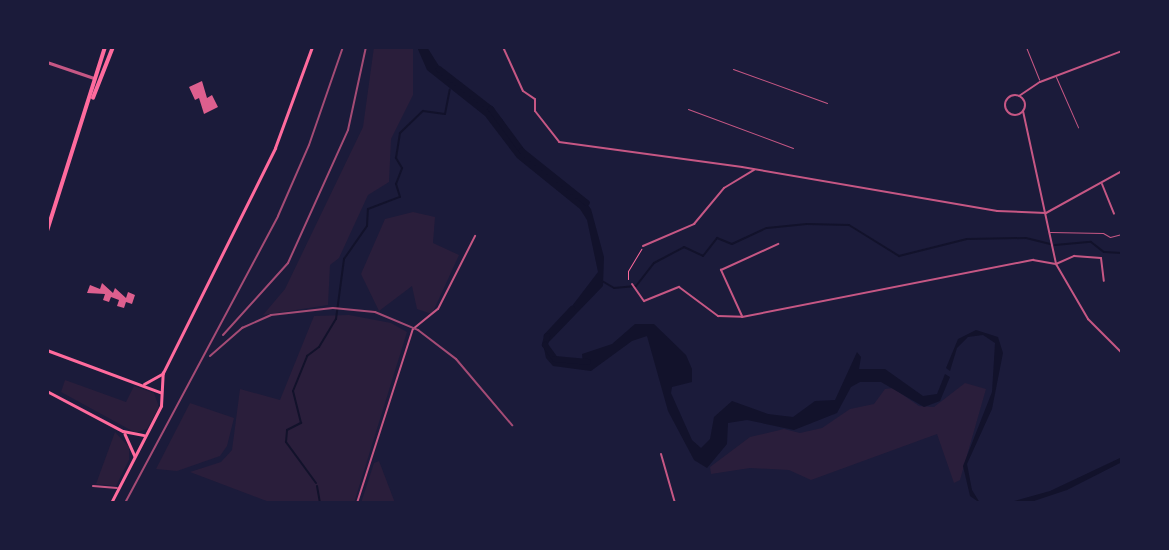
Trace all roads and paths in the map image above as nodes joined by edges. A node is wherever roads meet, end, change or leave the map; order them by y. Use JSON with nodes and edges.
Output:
{"nodes":[{"id":1,"x":105,"y":47,"type":"edge"},
{"id":2,"x":312,"y":47,"type":"edge"},
{"id":3,"x":503,"y":47,"type":"edge"},
{"id":4,"x":1026,"y":47,"type":"edge"},
{"id":5,"x":112,"y":48,"type":"edge"},
{"id":6,"x":1122,"y":51,"type":"edge"},
{"id":7,"x":47,"y":62,"type":"edge"},
{"id":8,"x":733,"y":69,"type":"dead end"},
{"id":9,"x":1056,"y":77,"type":"junction"},
{"id":10,"x":95,"y":78,"type":"junction"},
{"id":11,"x":1040,"y":82,"type":"junction"},
{"id":12,"x":1018,"y":96,"type":"junction"},
{"id":13,"x":91,"y":99,"type":"junction"},
{"id":14,"x":827,"y":103,"type":"dead end"},
{"id":15,"x":688,"y":109,"type":"dead end"},
{"id":16,"x":1023,"y":111,"type":"junction"},
{"id":17,"x":1078,"y":127,"type":"dead end"},
{"id":18,"x":793,"y":148,"type":"dead end"},
{"id":19,"x":755,"y":169,"type":"junction"},
{"id":20,"x":1122,"y":171,"type":"edge"},
{"id":21,"x":1101,"y":183,"type":"junction"},
{"id":22,"x":1046,"y":213,"type":"junction"},
{"id":23,"x":1114,"y":214,"type":"dead end"},
{"id":24,"x":47,"y":231,"type":"edge"},
{"id":25,"x":1050,"y":232,"type":"junction"},
{"id":26,"x":1122,"y":234,"type":"edge"},
{"id":27,"x":475,"y":236,"type":"dead end"},
{"id":28,"x":778,"y":244,"type":"dead end"},
{"id":29,"x":643,"y":246,"type":"joint"},
{"id":30,"x":1056,"y":264,"type":"junction"},
{"id":31,"x":1104,"y":281,"type":"dead end"},
{"id":32,"x":632,"y":284,"type":"joint"},
{"id":33,"x":742,"y":317,"type":"junction"},
{"id":34,"x":47,"y":350,"type":"edge"},
{"id":35,"x":1122,"y":353,"type":"edge"},
{"id":36,"x":163,"y":373,"type":"junction"},
{"id":37,"x":144,"y":384,"type":"junction"},
{"id":38,"x":47,"y":391,"type":"edge"},
{"id":39,"x":160,"y":392,"type":"junction"},
{"id":40,"x":123,"y":431,"type":"junction"},
{"id":41,"x":147,"y":434,"type":"junction"},
{"id":42,"x":661,"y":454,"type":"dead end"},
{"id":43,"x":135,"y":457,"type":"junction"},
{"id":44,"x":93,"y":486,"type":"dead end"},
{"id":45,"x":119,"y":488,"type":"junction"},
{"id":46,"x":111,"y":503,"type":"edge"},
{"id":47,"x":358,"y":503,"type":"edge"},
{"id":48,"x":675,"y":503,"type":"edge"}],
"edges":[{"from":1,"to":10,"type":"main road"},
{"from":2,"to":36,"type":"main road"},
{"from":3,"to":19,"type":"street"},
{"from":4,"to":11,"type":"lane"},
{"from":5,"to":13,"type":"main road"},
{"from":6,"to":9,"type":"street"},
{"from":7,"to":10,"type":"street"},
{"from":8,"to":14,"type":"lane"},
{"from":9,"to":11,"type":"street"},
{"from":9,"to":17,"type":"lane"},
{"from":10,"to":13,"type":"main road"},
{"from":11,"to":12,"type":"street"},
{"from":12,"to":16,"type":"street"},
{"from":12,"to":16,"type":"street"},
{"from":13,"to":24,"type":"main road"},
{"from":15,"to":18,"type":"lane"},
{"from":16,"to":22,"type":"street"},
{"from":19,"to":22,"type":"street"},
{"from":19,"to":29,"type":"street"},
{"from":20,"to":21,"type":"street"},
{"from":21,"to":22,"type":"street"},
{"from":21,"to":23,"type":"street"},
{"from":22,"to":25,"type":"street"},
{"from":25,"to":26,"type":"lane"},
{"from":25,"to":30,"type":"street"},
{"from":27,"to":47,"type":"street"},
{"from":28,"to":33,"type":"street"},
{"from":29,"to":32,"type":"path"},
{"from":30,"to":31,"type":"street"},
{"from":30,"to":33,"type":"street"},
{"from":30,"to":35,"type":"street"},
{"from":32,"to":33,"type":"street"},
{"from":34,"to":37,"type":"main road"},
{"from":36,"to":37,"type":"main road"},
{"from":36,"to":39,"type":"main road"},
{"from":37,"to":39,"type":"main road"},
{"from":38,"to":40,"type":"main road"},
{"from":39,"to":41,"type":"main road"},
{"from":40,"to":41,"type":"main road"},
{"from":40,"to":43,"type":"main road"},
{"from":41,"to":43,"type":"main road"},
{"from":42,"to":48,"type":"street"},
{"from":43,"to":45,"type":"main road"},
{"from":44,"to":45,"type":"street"},
{"from":45,"to":46,"type":"main road"}]}
